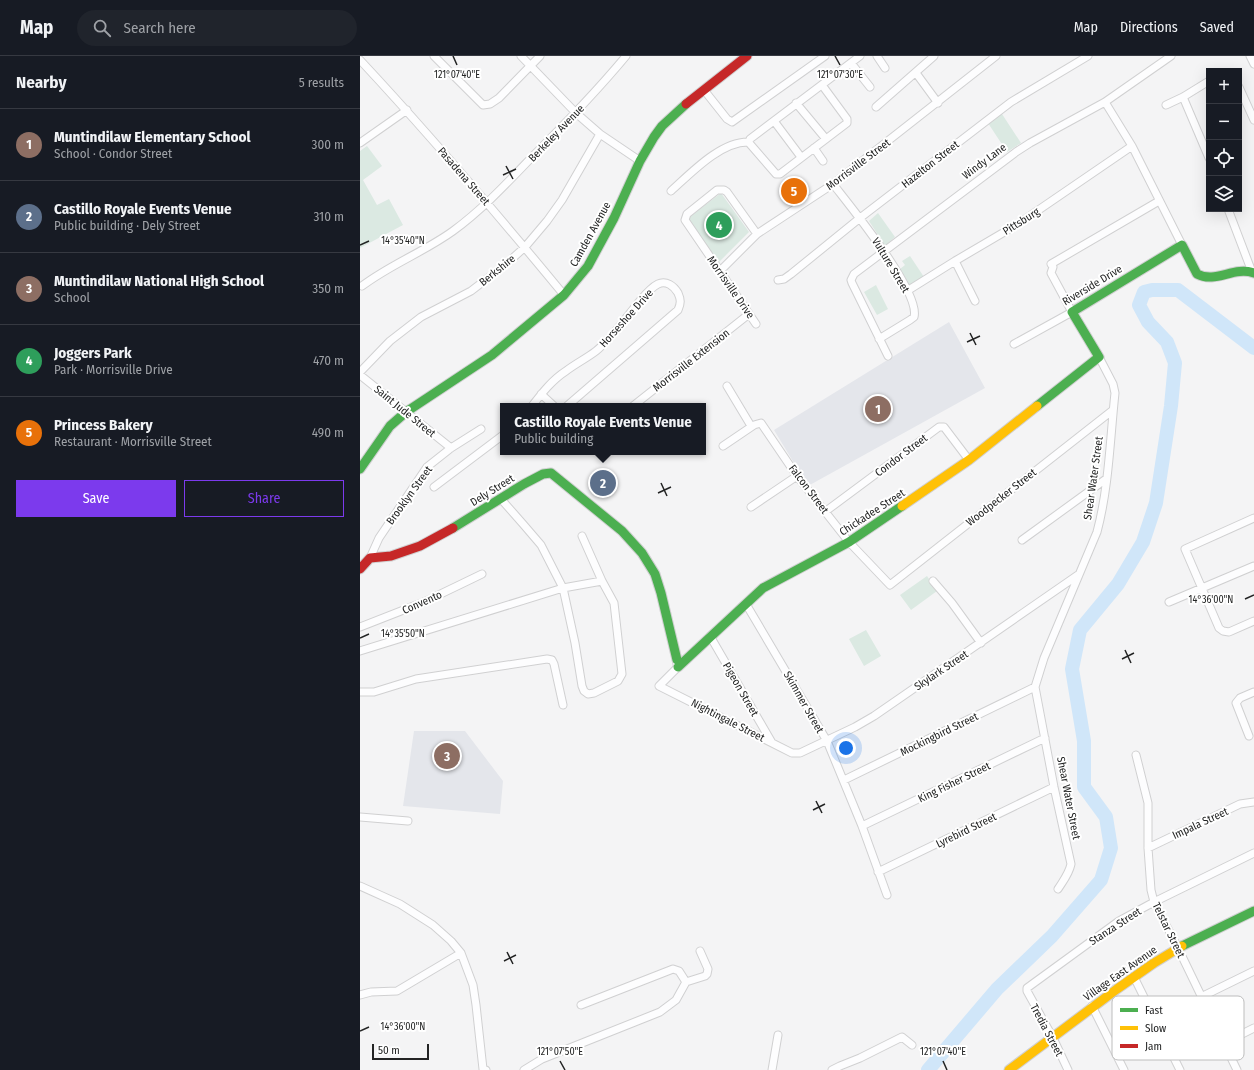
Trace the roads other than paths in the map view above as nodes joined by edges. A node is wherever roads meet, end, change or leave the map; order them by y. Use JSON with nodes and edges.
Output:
{"nodes":[{"id":1,"x":434,"y":56,"type":"edge"},
{"id":2,"x":521,"y":56,"type":"edge"},
{"id":3,"x":540,"y":56,"type":"edge"},
{"id":4,"x":626,"y":56,"type":"edge"},
{"id":5,"x":747,"y":56,"type":"edge"},
{"id":6,"x":825,"y":56,"type":"edge"},
{"id":7,"x":860,"y":56,"type":"edge"},
{"id":8,"x":876,"y":56,"type":"edge"},
{"id":9,"x":934,"y":56,"type":"edge"},
{"id":10,"x":996,"y":56,"type":"edge"},
{"id":11,"x":1088,"y":56,"type":"edge"},
{"id":12,"x":1171,"y":56,"type":"edge"},
{"id":13,"x":1250,"y":56,"type":"edge"},
{"id":14,"x":360,"y":60,"type":"edge"},
{"id":15,"x":851,"y":63,"type":"junction"},
{"id":16,"x":1254,"y":64,"type":"edge"},
{"id":17,"x":530,"y":66,"type":"junction"},
{"id":18,"x":885,"y":68,"type":"dead end"},
{"id":19,"x":916,"y":72,"type":"junction"},
{"id":20,"x":1206,"y":84,"type":"edge"},
{"id":21,"x":822,"y":85,"type":"junction"},
{"id":22,"x":870,"y":88,"type":"dead end"},
{"id":23,"x":704,"y":90,"type":"junction"},
{"id":24,"x":1242,"y":94,"type":"edge"},
{"id":25,"x":1183,"y":97,"type":"junction"},
{"id":26,"x":1105,"y":102,"type":"junction"},
{"id":27,"x":796,"y":103,"type":"junction"},
{"id":28,"x":938,"y":103,"type":"junction"},
{"id":29,"x":1166,"y":105,"type":"dead end"},
{"id":30,"x":876,"y":107,"type":"dead end"},
{"id":31,"x":407,"y":110,"type":"junction"},
{"id":32,"x":576,"y":113,"type":"junction"},
{"id":33,"x":1254,"y":120,"type":"edge"},
{"id":34,"x":774,"y":121,"type":"junction"},
{"id":35,"x":600,"y":134,"type":"junction"},
{"id":36,"x":826,"y":139,"type":"junction"},
{"id":37,"x":749,"y":142,"type":"junction"},
{"id":38,"x":360,"y":143,"type":"edge"},
{"id":39,"x":1132,"y":146,"type":"junction"},
{"id":40,"x":814,"y":148,"type":"junction"},
{"id":41,"x":1206,"y":151,"type":"edge"},
{"id":42,"x":801,"y":158,"type":"junction"},
{"id":43,"x":640,"y":161,"type":"junction"},
{"id":44,"x":823,"y":161,"type":"dead end"},
{"id":45,"x":833,"y":184,"type":"junction"},
{"id":46,"x":671,"y":191,"type":"dead end"},
{"id":47,"x":1159,"y":201,"type":"junction"},
{"id":48,"x":488,"y":202,"type":"junction"},
{"id":49,"x":1229,"y":212,"type":"edge"},
{"id":50,"x":860,"y":218,"type":"junction"},
{"id":51,"x":757,"y":234,"type":"junction"},
{"id":52,"x":1182,"y":245,"type":"junction"},
{"id":53,"x":525,"y":247,"type":"junction"},
{"id":54,"x":885,"y":251,"type":"junction"},
{"id":55,"x":954,"y":261,"type":"junction"},
{"id":56,"x":720,"y":271,"type":"junction"},
{"id":57,"x":1253,"y":272,"type":"edge"},
{"id":58,"x":778,"y":280,"type":"dead end"},
{"id":59,"x":362,"y":286,"type":"dead end"},
{"id":60,"x":907,"y":290,"type":"junction"},
{"id":61,"x":564,"y":295,"type":"junction"},
{"id":62,"x":975,"y":301,"type":"dead end"},
{"id":63,"x":1072,"y":312,"type":"junction"},
{"id":64,"x":749,"y":314,"type":"junction"},
{"id":65,"x":756,"y":324,"type":"dead end"},
{"id":66,"x":879,"y":339,"type":"junction"},
{"id":67,"x":1014,"y":344,"type":"dead end"},
{"id":68,"x":888,"y":356,"type":"dead end"},
{"id":69,"x":1099,"y":357,"type":"junction"},
{"id":70,"x":360,"y":374,"type":"edge"},
{"id":71,"x":727,"y":386,"type":"dead end"},
{"id":72,"x":541,"y":394,"type":"junction"},
{"id":73,"x":534,"y":403,"type":"edge"},
{"id":74,"x":551,"y":403,"type":"edge"},
{"id":75,"x":570,"y":403,"type":"edge"},
{"id":76,"x":637,"y":403,"type":"edge"},
{"id":77,"x":1113,"y":410,"type":"junction"},
{"id":78,"x":406,"y":412,"type":"junction"},
{"id":79,"x":751,"y":426,"type":"junction"},
{"id":80,"x":481,"y":429,"type":"dead end"},
{"id":81,"x":500,"y":437,"type":"edge"},
{"id":82,"x":723,"y":446,"type":"dead end"},
{"id":83,"x":451,"y":448,"type":"junction"},
{"id":84,"x":970,"y":460,"type":"junction"},
{"id":85,"x":360,"y":469,"type":"edge"},
{"id":86,"x":797,"y":476,"type":"junction"},
{"id":87,"x":1106,"y":479,"type":"junction"},
{"id":88,"x":434,"y":487,"type":"dead end"},
{"id":89,"x":501,"y":499,"type":"junction"},
{"id":90,"x":751,"y":507,"type":"dead end"},
{"id":91,"x":826,"y":511,"type":"junction"},
{"id":92,"x":1254,"y":518,"type":"edge"},
{"id":93,"x":582,"y":536,"type":"dead end"},
{"id":94,"x":1022,"y":540,"type":"dead end"},
{"id":95,"x":849,"y":542,"type":"junction"},
{"id":96,"x":370,"y":558,"type":"junction"},
{"id":97,"x":1254,"y":566,"type":"edge"},
{"id":98,"x":360,"y":569,"type":"edge"},
{"id":99,"x":482,"y":574,"type":"dead end"},
{"id":100,"x":1078,"y":575,"type":"junction"},
{"id":101,"x":602,"y":581,"type":"junction"},
{"id":102,"x":933,"y":581,"type":"dead end"},
{"id":103,"x":890,"y":585,"type":"joint"},
{"id":104,"x":563,"y":588,"type":"junction"},
{"id":105,"x":1203,"y":588,"type":"junction"},
{"id":106,"x":1169,"y":602,"type":"dead end"},
{"id":107,"x":746,"y":604,"type":"junction"},
{"id":108,"x":1254,"y":621,"type":"edge"},
{"id":109,"x":360,"y":627,"type":"edge"},
{"id":110,"x":710,"y":636,"type":"junction"},
{"id":111,"x":980,"y":643,"type":"junction"},
{"id":112,"x":360,"y":652,"type":"edge"},
{"id":113,"x":677,"y":664,"type":"junction"},
{"id":114,"x":659,"y":686,"type":"joint"},
{"id":115,"x":1035,"y":687,"type":"junction"},
{"id":116,"x":360,"y":692,"type":"edge"},
{"id":117,"x":1254,"y":692,"type":"edge"},
{"id":118,"x":563,"y":705,"type":"dead end"},
{"id":119,"x":1249,"y":736,"type":"dead end"},
{"id":120,"x":1045,"y":738,"type":"junction"},
{"id":121,"x":827,"y":741,"type":"junction"},
{"id":122,"x":772,"y":742,"type":"junction"},
{"id":123,"x":796,"y":754,"type":"joint"},
{"id":124,"x":1136,"y":756,"type":"dead end"},
{"id":125,"x":844,"y":780,"type":"junction"},
{"id":126,"x":1054,"y":788,"type":"junction"},
{"id":127,"x":1254,"y":802,"type":"edge"},
{"id":128,"x":360,"y":817,"type":"edge"},
{"id":129,"x":408,"y":820,"type":"dead end"},
{"id":130,"x":862,"y":826,"type":"junction"},
{"id":131,"x":1148,"y":848,"type":"junction"},
{"id":132,"x":1254,"y":853,"type":"edge"},
{"id":133,"x":878,"y":872,"type":"junction"},
{"id":134,"x":360,"y":886,"type":"edge"},
{"id":135,"x":1058,"y":889,"type":"dead end"},
{"id":136,"x":887,"y":895,"type":"dead end"},
{"id":137,"x":1154,"y":902,"type":"junction"},
{"id":138,"x":1254,"y":911,"type":"edge"},
{"id":139,"x":1178,"y":948,"type":"junction"},
{"id":140,"x":700,"y":951,"type":"dead end"},
{"id":141,"x":461,"y":953,"type":"junction"},
{"id":142,"x":1254,"y":971,"type":"edge"},
{"id":143,"x":1134,"y":977,"type":"junction"},
{"id":144,"x":686,"y":982,"type":"junction"},
{"id":145,"x":1027,"y":990,"type":"joint"},
{"id":146,"x":361,"y":996,"type":"edge"},
{"id":147,"x":1143,"y":996,"type":"edge"},
{"id":148,"x":1201,"y":996,"type":"edge"},
{"id":149,"x":1203,"y":996,"type":"edge"},
{"id":150,"x":581,"y":1005,"type":"dead end"},
{"id":151,"x":1092,"y":1006,"type":"junction"},
{"id":152,"x":1254,"y":1028,"type":"edge"},
{"id":153,"x":1244,"y":1033,"type":"edge"},
{"id":154,"x":778,"y":1035,"type":"dead end"},
{"id":155,"x":1053,"y":1038,"type":"junction"},
{"id":156,"x":912,"y":1045,"type":"dead end"},
{"id":157,"x":1112,"y":1046,"type":"edge"},
{"id":158,"x":1119,"y":1060,"type":"edge"},
{"id":159,"x":1175,"y":1060,"type":"edge"},
{"id":160,"x":1232,"y":1060,"type":"edge"},
{"id":161,"x":484,"y":1070,"type":"edge"},
{"id":162,"x":524,"y":1070,"type":"edge"},
{"id":163,"x":772,"y":1070,"type":"edge"},
{"id":164,"x":832,"y":1070,"type":"edge"},
{"id":165,"x":1009,"y":1070,"type":"edge"},
{"id":166,"x":1068,"y":1070,"type":"edge"},
{"id":167,"x":1124,"y":1070,"type":"edge"},
{"id":168,"x":1180,"y":1070,"type":"edge"},
{"id":169,"x":1237,"y":1070,"type":"edge"}],
"edges":[{"from":1,"to":17,"type":"street"},
{"from":2,"to":17,"type":"street"},
{"from":3,"to":17,"type":"street"},
{"from":4,"to":32,"type":"street","name":"Berkeley Avenue"},
{"from":5,"to":23,"type":"street","name":"Camden Avenue"},
{"from":6,"to":23,"type":"street"},
{"from":7,"to":15,"type":"street"},
{"from":8,"to":18,"type":"street"},
{"from":9,"to":19,"type":"street"},
{"from":10,"to":28,"type":"street","name":"Morrisville Street"},
{"from":11,"to":50,"type":"street","name":"Hazelton Street"},
{"from":12,"to":26,"type":"street","name":"Windy Lane"},
{"from":13,"to":16,"type":"street"},
{"from":14,"to":31,"type":"street","name":"Pasadena Street"},
{"from":15,"to":21,"type":"street"},
{"from":15,"to":22,"type":"street"},
{"from":17,"to":32,"type":"street"},
{"from":19,"to":28,"type":"street"},
{"from":19,"to":30,"type":"street"},
{"from":20,"to":25,"type":"street"},
{"from":21,"to":27,"type":"street"},
{"from":21,"to":36,"type":"street"},
{"from":23,"to":43,"type":"street","name":"Camden Avenue"},
{"from":24,"to":33,"type":"street"},
{"from":25,"to":29,"type":"street"},
{"from":25,"to":41,"type":"street"},
{"from":26,"to":39,"type":"street"},
{"from":26,"to":54,"type":"street","name":"Windy Lane"},
{"from":27,"to":34,"type":"street"},
{"from":27,"to":36,"type":"street"},
{"from":28,"to":45,"type":"street","name":"Morrisville Street"},
{"from":31,"to":38,"type":"street"},
{"from":31,"to":48,"type":"street","name":"Pasadena Street"},
{"from":32,"to":35,"type":"street"},
{"from":32,"to":48,"type":"street","name":"Berkeley Avenue"},
{"from":34,"to":37,"type":"street"},
{"from":34,"to":42,"type":"street"},
{"from":35,"to":43,"type":"street"},
{"from":35,"to":53,"type":"street","name":"Berkshire"},
{"from":36,"to":40,"type":"street"},
{"from":37,"to":42,"type":"street"},
{"from":37,"to":46,"type":"street"},
{"from":39,"to":47,"type":"street"},
{"from":39,"to":55,"type":"street","name":"Pittsburg"},
{"from":40,"to":42,"type":"street"},
{"from":40,"to":44,"type":"street"},
{"from":43,"to":61,"type":"street","name":"Camden Avenue"},
{"from":45,"to":50,"type":"street","name":"Vulture Street"},
{"from":45,"to":51,"type":"street","name":"Morrisville Street"},
{"from":47,"to":52,"type":"street"},
{"from":47,"to":63,"type":"street","name":"Shear Water Street"},
{"from":48,"to":53,"type":"street","name":"Pasadena Street"},
{"from":48,"to":59,"type":"street","name":"Berkeley Avenue"},
{"from":49,"to":57,"type":"street"},
{"from":50,"to":54,"type":"street","name":"Vulture Street"},
{"from":50,"to":58,"type":"street","name":"Hazelton Street"},
{"from":51,"to":56,"type":"street","name":"Morrisville Street"},
{"from":51,"to":56,"type":"street","name":"Morrisville Drive"},
{"from":52,"to":57,"type":"street"},
{"from":52,"to":63,"type":"street","name":"Riverside Drive"},
{"from":53,"to":61,"type":"street","name":"Pasadena Street"},
{"from":53,"to":70,"type":"street","name":"Berkshire"},
{"from":54,"to":60,"type":"street","name":"Vulture Street"},
{"from":54,"to":66,"type":"street","name":"Windy Lane"},
{"from":55,"to":60,"type":"street","name":"Pittsburg"},
{"from":55,"to":62,"type":"street"},
{"from":56,"to":64,"type":"street","name":"Morrisville Drive"},
{"from":60,"to":66,"type":"street","name":"Vulture Street"},
{"from":61,"to":78,"type":"street","name":"Camden Avenue"},
{"from":63,"to":67,"type":"street","name":"Riverside Drive"},
{"from":63,"to":69,"type":"street","name":"Shear Water Street"},
{"from":64,"to":65,"type":"street","name":"Morrisville Drive"},
{"from":64,"to":76,"type":"street","name":"Morrisville Extension"},
{"from":66,"to":68,"type":"street"},
{"from":69,"to":77,"type":"street","name":"Shear Water Street"},
{"from":69,"to":84,"type":"street","name":"Chickadee Street"},
{"from":70,"to":78,"type":"street","name":"Saint Jude Street"},
{"from":71,"to":79,"type":"street"},
{"from":72,"to":73,"type":"street","name":"Horseshoe Drive"},
{"from":72,"to":74,"type":"street"},
{"from":72,"to":75,"type":"street","name":"Horseshoe Drive"},
{"from":77,"to":87,"type":"street","name":"Shear Water Street"},
{"from":77,"to":103,"type":"street","name":"Woodpecker Street"},
{"from":78,"to":83,"type":"street","name":"Saint Jude Street"},
{"from":78,"to":85,"type":"street","name":"Camden Avenue"},
{"from":79,"to":82,"type":"street"},
{"from":79,"to":86,"type":"street","name":"Falcon Street"},
{"from":80,"to":83,"type":"street","name":"Brooklyn Street"},
{"from":81,"to":88,"type":"street"},
{"from":83,"to":96,"type":"street","name":"Brooklyn Street"},
{"from":84,"to":91,"type":"street","name":"Condor Street"},
{"from":84,"to":95,"type":"street","name":"Chickadee Street"},
{"from":86,"to":90,"type":"street"},
{"from":86,"to":91,"type":"street","name":"Falcon Street"},
{"from":87,"to":94,"type":"street"},
{"from":87,"to":100,"type":"street","name":"Shear Water Street"},
{"from":89,"to":96,"type":"street","name":"Dely Street"},
{"from":89,"to":104,"type":"street"},
{"from":89,"to":113,"type":"street","name":"Dely Street"},
{"from":91,"to":95,"type":"street","name":"Falcon Street"},
{"from":92,"to":105,"type":"street"},
{"from":93,"to":101,"type":"street"},
{"from":95,"to":103,"type":"street","name":"Falcon Street"},
{"from":95,"to":107,"type":"street","name":"Chickadee Street"},
{"from":96,"to":98,"type":"street"},
{"from":97,"to":105,"type":"street"},
{"from":99,"to":109,"type":"street","name":"Convento"},
{"from":100,"to":111,"type":"street","name":"Skylark Street"},
{"from":100,"to":115,"type":"street","name":"Shear Water Street"},
{"from":101,"to":104,"type":"street"},
{"from":101,"to":104,"type":"street"},
{"from":102,"to":111,"type":"street"},
{"from":104,"to":112,"type":"street"},
{"from":105,"to":106,"type":"street"},
{"from":105,"to":108,"type":"street"},
{"from":107,"to":110,"type":"street","name":"Chickadee Street"},
{"from":107,"to":121,"type":"street","name":"Skimmer Street"},
{"from":110,"to":113,"type":"street","name":"Chickadee Street"},
{"from":110,"to":122,"type":"street","name":"Pigeon Street"},
{"from":111,"to":121,"type":"street","name":"Skylark Street"},
{"from":113,"to":114,"type":"street","name":"Chickadee Street"},
{"from":114,"to":122,"type":"street","name":"Nightingale Street"},
{"from":115,"to":120,"type":"street","name":"Shear Water Street"},
{"from":115,"to":125,"type":"street","name":"Mockingbird Street"},
{"from":116,"to":118,"type":"street"},
{"from":117,"to":119,"type":"street"},
{"from":120,"to":126,"type":"street","name":"Shear Water Street"},
{"from":120,"to":130,"type":"street","name":"King Fisher Street"},
{"from":121,"to":123,"type":"street","name":"Skylark Street"},
{"from":121,"to":125,"type":"street","name":"Skimmer Street"},
{"from":122,"to":123,"type":"street","name":"Nightingale Street"},
{"from":124,"to":131,"type":"street","name":"Telstar Street"},
{"from":125,"to":130,"type":"street","name":"Skimmer Street"},
{"from":126,"to":133,"type":"street","name":"Lyrebird Street"},
{"from":126,"to":135,"type":"street","name":"Shear Water Street"},
{"from":127,"to":131,"type":"street","name":"Impala Street"},
{"from":128,"to":129,"type":"street"},
{"from":130,"to":133,"type":"street","name":"Skimmer Street"},
{"from":131,"to":137,"type":"street","name":"Telstar Street"},
{"from":132,"to":137,"type":"street","name":"Stanza Street"},
{"from":133,"to":136,"type":"street","name":"Skimmer Street"},
{"from":134,"to":141,"type":"street"},
{"from":137,"to":139,"type":"street","name":"Telstar Street"},
{"from":137,"to":145,"type":"street","name":"Stanza Street"},
{"from":138,"to":139,"type":"street","name":"Village East Avenue"},
{"from":139,"to":143,"type":"street","name":"Village East Avenue"},
{"from":139,"to":148,"type":"street","name":"Telstar Street"},
{"from":140,"to":144,"type":"street"},
{"from":141,"to":146,"type":"street"},
{"from":141,"to":161,"type":"street"},
{"from":142,"to":149,"type":"street"},
{"from":143,"to":147,"type":"street"},
{"from":143,"to":151,"type":"street","name":"Village East Avenue"},
{"from":144,"to":150,"type":"street"},
{"from":144,"to":162,"type":"street"},
{"from":145,"to":155,"type":"street","name":"Tredia Street"},
{"from":151,"to":155,"type":"street","name":"Village East Avenue"},
{"from":151,"to":157,"type":"street"},
{"from":152,"to":153,"type":"street"},
{"from":154,"to":163,"type":"street"},
{"from":155,"to":165,"type":"street","name":"Village East Avenue"},
{"from":155,"to":166,"type":"street","name":"Tredia Street"},
{"from":156,"to":164,"type":"street"},
{"from":158,"to":167,"type":"street"},
{"from":159,"to":168,"type":"street"},
{"from":160,"to":169,"type":"street","name":"Telstar Street"}]}
